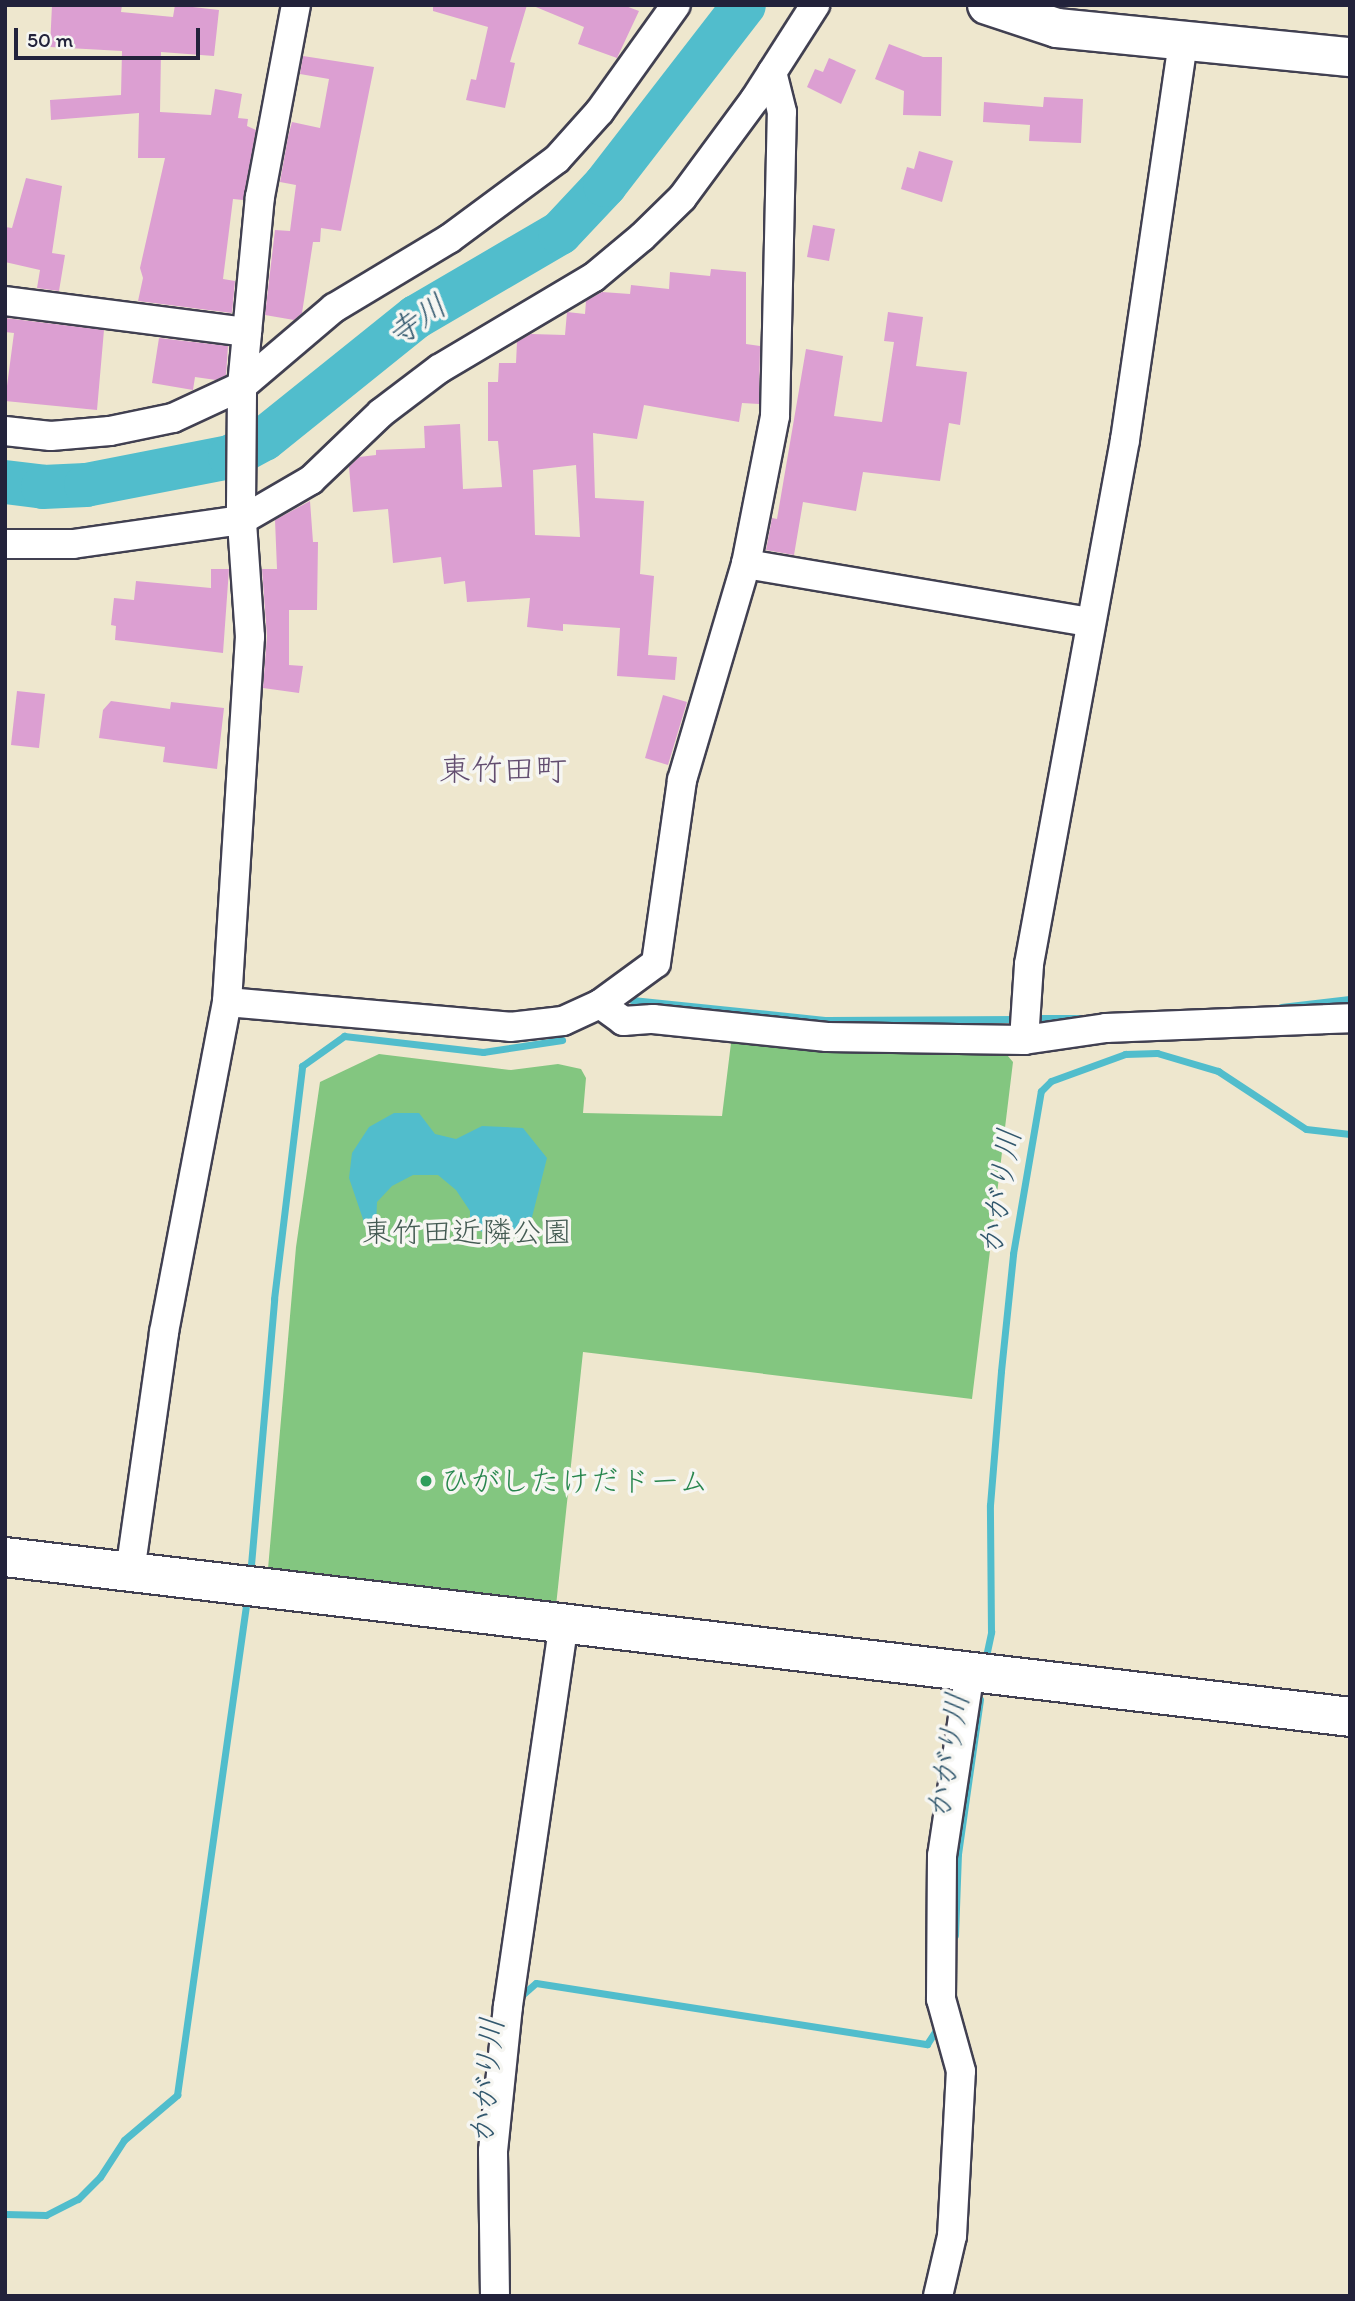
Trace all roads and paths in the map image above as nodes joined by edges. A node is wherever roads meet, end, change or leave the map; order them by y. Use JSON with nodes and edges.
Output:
{"nodes":[{"id":1,"x":296,"y":5,"type":"edge"},
{"id":2,"x":676,"y":5,"type":"edge"},
{"id":3,"x":815,"y":5,"type":"edge"},
{"id":4,"x":987,"y":5,"type":"edge"},
{"id":5,"x":1183,"y":41,"type":"junction"},
{"id":6,"x":1350,"y":57,"type":"edge"},
{"id":7,"x":772,"y":72,"type":"junction"},
{"id":8,"x":5,"y":301,"type":"edge"},
{"id":9,"x":247,"y":332,"type":"junction"},
{"id":10,"x":242,"y":392,"type":"junction"},
{"id":11,"x":5,"y":430,"type":"edge"},
{"id":12,"x":242,"y":514,"type":"junction"},
{"id":13,"x":5,"y":544,"type":"edge"},
{"id":14,"x":746,"y":564,"type":"junction"},
{"id":15,"x":1088,"y":622,"type":"junction"},
{"id":16,"x":227,"y":1002,"type":"junction"},
{"id":17,"x":600,"y":1004,"type":"junction"},
{"id":18,"x":1350,"y":1018,"type":"edge"},
{"id":19,"x":1024,"y":1040,"type":"junction"},
{"id":20,"x":5,"y":1557,"type":"edge"},
{"id":21,"x":130,"y":1572,"type":"junction"},
{"id":22,"x":564,"y":1623,"type":"junction"},
{"id":23,"x":970,"y":1671,"type":"junction"},
{"id":24,"x":1350,"y":1717,"type":"edge"},
{"id":25,"x":495,"y":2296,"type":"edge"},
{"id":26,"x":938,"y":2296,"type":"edge"}],
"edges":[{"from":1,"to":9,"type":"street"},
{"from":2,"to":10,"type":"street"},
{"from":3,"to":7,"type":"street"},
{"from":4,"to":5,"type":"street"},
{"from":5,"to":6,"type":"street"},
{"from":5,"to":15,"type":"street"},
{"from":7,"to":12,"type":"street"},
{"from":7,"to":14,"type":"street"},
{"from":8,"to":9,"type":"street"},
{"from":9,"to":10,"type":"street"},
{"from":10,"to":11,"type":"street"},
{"from":10,"to":12,"type":"street"},
{"from":12,"to":13,"type":"street"},
{"from":12,"to":16,"type":"street"},
{"from":14,"to":15,"type":"street"},
{"from":14,"to":17,"type":"street"},
{"from":15,"to":19,"type":"street"},
{"from":16,"to":17,"type":"street"},
{"from":16,"to":21,"type":"street"},
{"from":17,"to":19,"type":"street"},
{"from":18,"to":19,"type":"street"},
{"from":20,"to":21,"type":"street"},
{"from":21,"to":22,"type":"street"},
{"from":22,"to":23,"type":"street"},
{"from":22,"to":25,"type":"street"},
{"from":23,"to":24,"type":"street"},
{"from":23,"to":26,"type":"street"}]}
